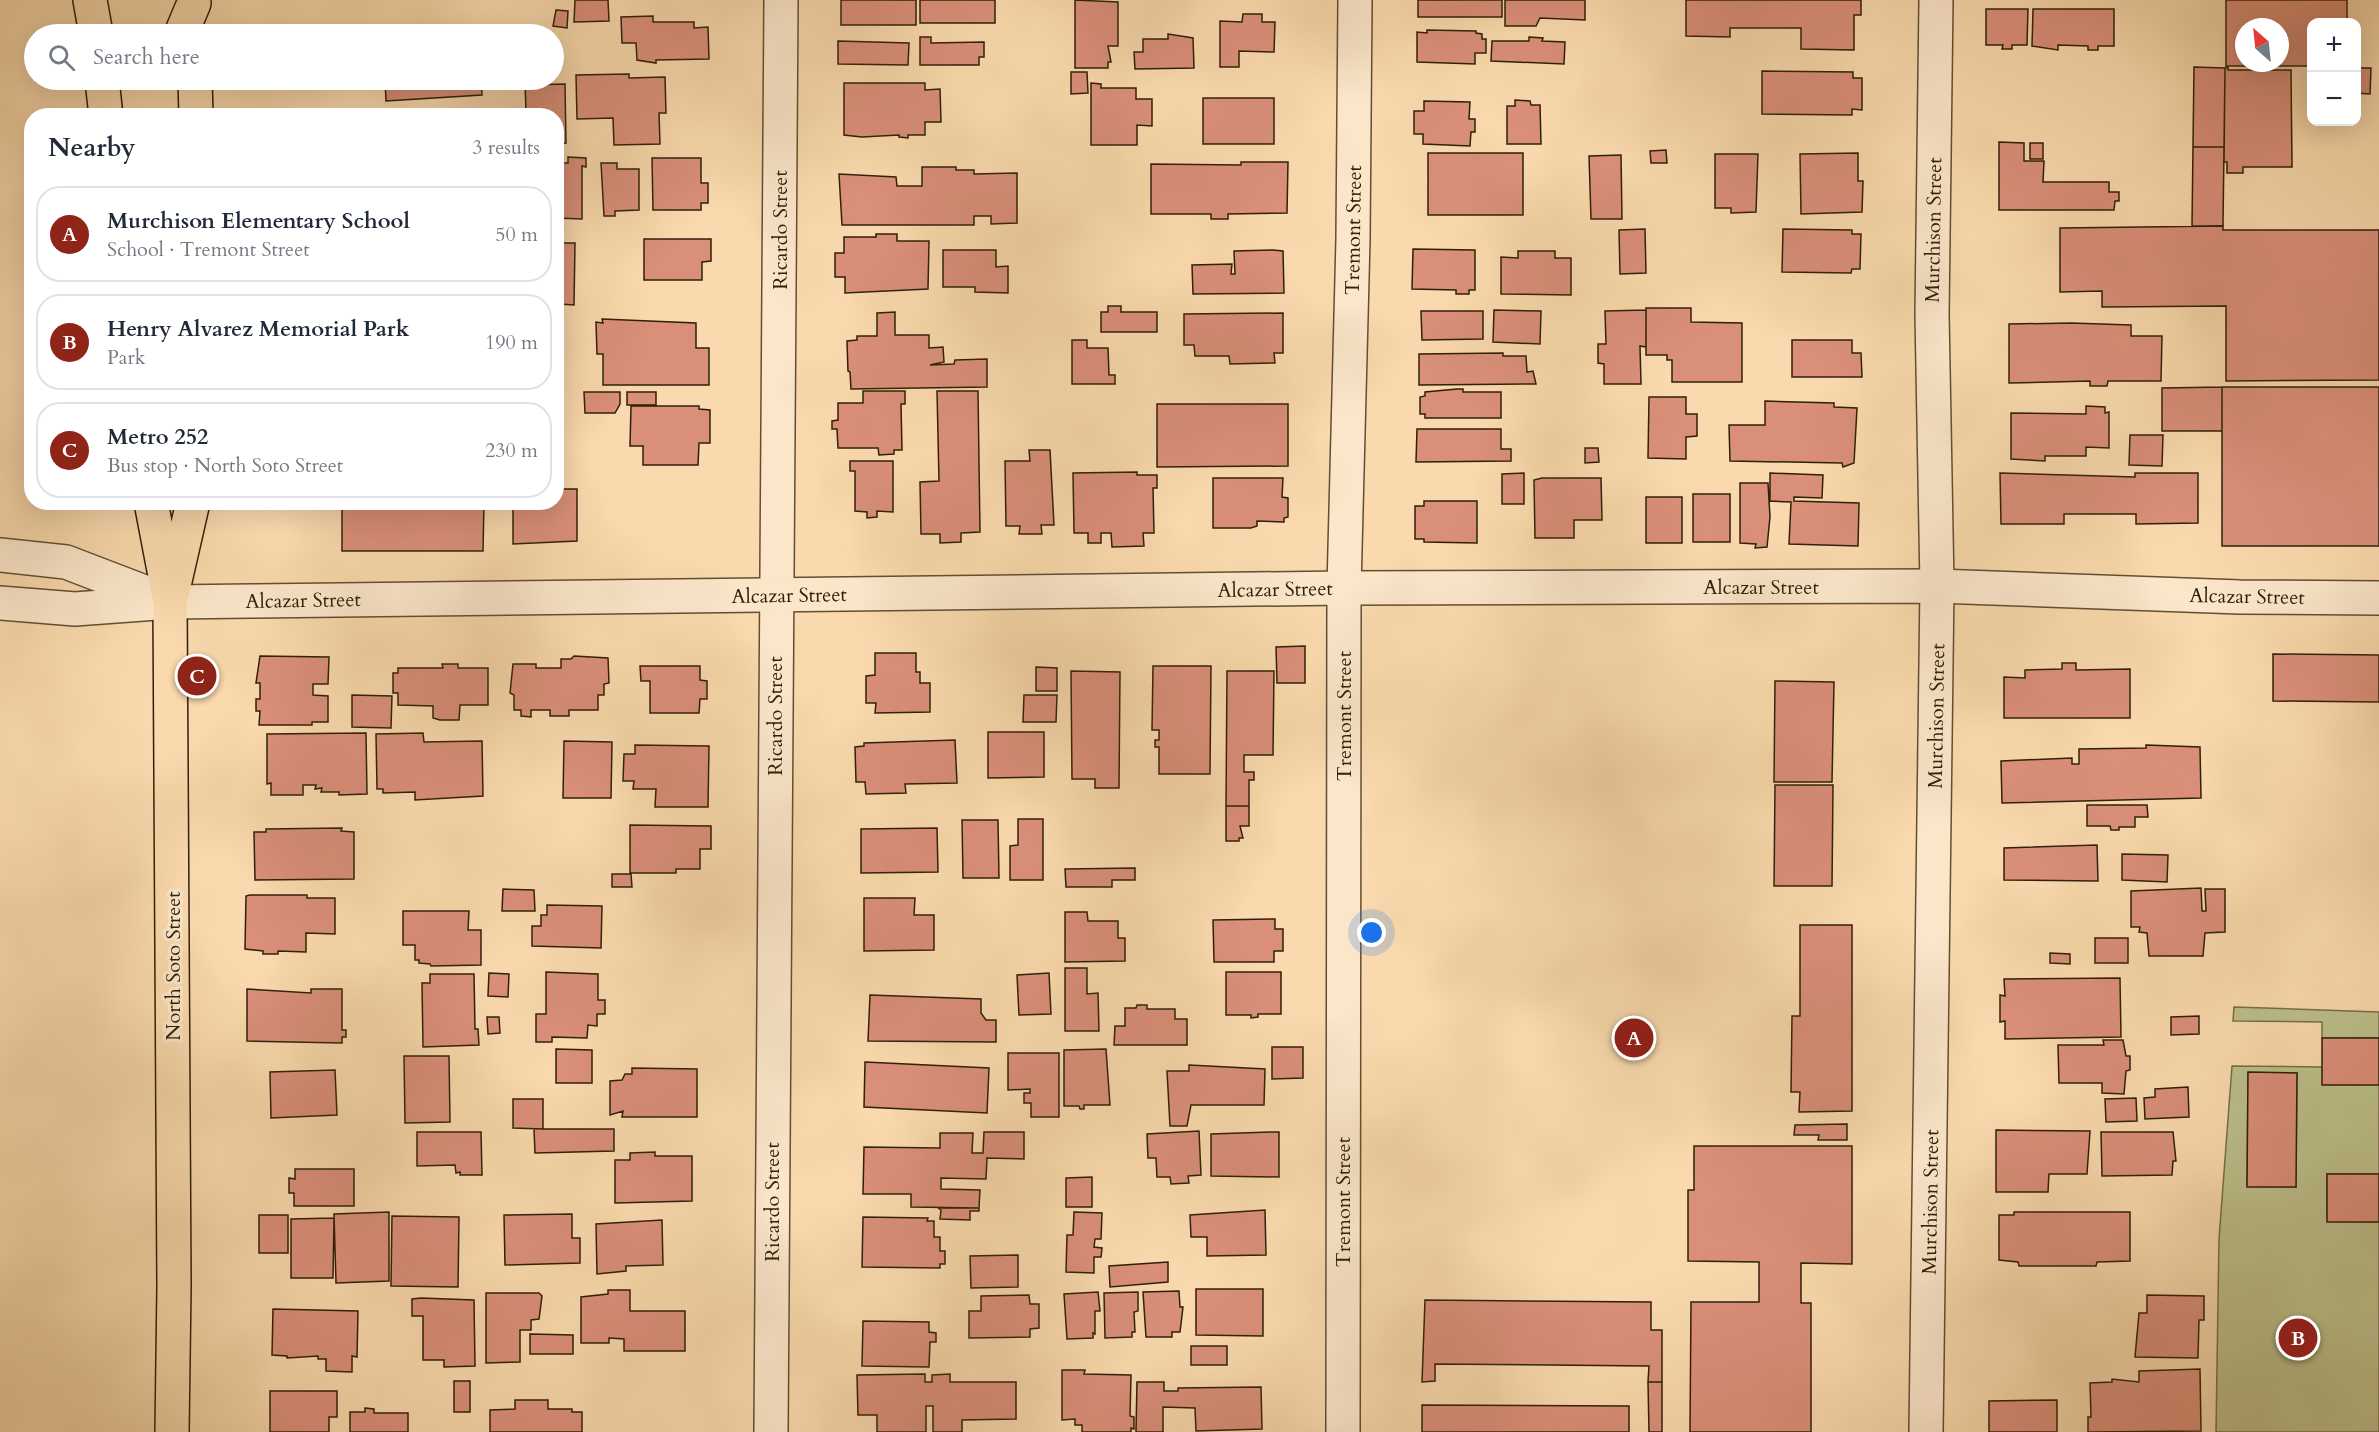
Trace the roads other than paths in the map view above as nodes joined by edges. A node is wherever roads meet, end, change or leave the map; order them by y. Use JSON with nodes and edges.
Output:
{"nodes":[{"id":1,"x":90,"y":0,"type":"edge"},
{"id":2,"x":782,"y":0,"type":"edge"},
{"id":3,"x":1355,"y":0,"type":"edge"},
{"id":4,"x":1936,"y":0,"type":"edge"},
{"id":5,"x":94,"y":24,"type":"edge"},
{"id":6,"x":103,"y":90,"type":"edge"},
{"id":7,"x":195,"y":90,"type":"edge"},
{"id":8,"x":105,"y":108,"type":"edge"},
{"id":9,"x":196,"y":108,"type":"edge"},
{"id":10,"x":153,"y":510,"type":"edge"},
{"id":11,"x":192,"y":510,"type":"edge"},
{"id":12,"x":0,"y":555,"type":"edge"},
{"id":13,"x":1937,"y":586,"type":"junction"},
{"id":14,"x":1344,"y":588,"type":"junction"},
{"id":15,"x":776,"y":595,"type":"junction"},
{"id":16,"x":2379,"y":598,"type":"edge"},
{"id":17,"x":170,"y":602,"type":"junction"},
{"id":18,"x":0,"y":603,"type":"edge"},
{"id":19,"x":172,"y":1432,"type":"edge"},
{"id":20,"x":771,"y":1432,"type":"edge"},
{"id":21,"x":1343,"y":1432,"type":"edge"},
{"id":22,"x":1926,"y":1432,"type":"edge"}],
"edges":[{"from":1,"to":5,"type":"main road"},
{"from":2,"to":15,"type":"street","name":"Ricardo Street"},
{"from":3,"to":14,"type":"street","name":"Tremont Street"},
{"from":4,"to":13,"type":"street","name":"Murchison Street"},
{"from":6,"to":8,"type":"main road"},
{"from":7,"to":9,"type":"main road"},
{"from":10,"to":17,"type":"main road","name":"North Soto Street"},
{"from":11,"to":17,"type":"main road"},
{"from":12,"to":17,"type":"street","name":"Alcazar Street"},
{"from":13,"to":14,"type":"street","name":"Alcazar Street"},
{"from":13,"to":16,"type":"street","name":"Alcazar Street"},
{"from":13,"to":22,"type":"street","name":"Murchison Street"},
{"from":14,"to":15,"type":"street","name":"Alcazar Street"},
{"from":14,"to":21,"type":"street","name":"Tremont Street"},
{"from":15,"to":17,"type":"street","name":"Alcazar Street"},
{"from":15,"to":20,"type":"street","name":"Ricardo Street"},
{"from":17,"to":18,"type":"street","name":"Alcazar Street"},
{"from":17,"to":19,"type":"main road","name":"North Soto Street"}]}
